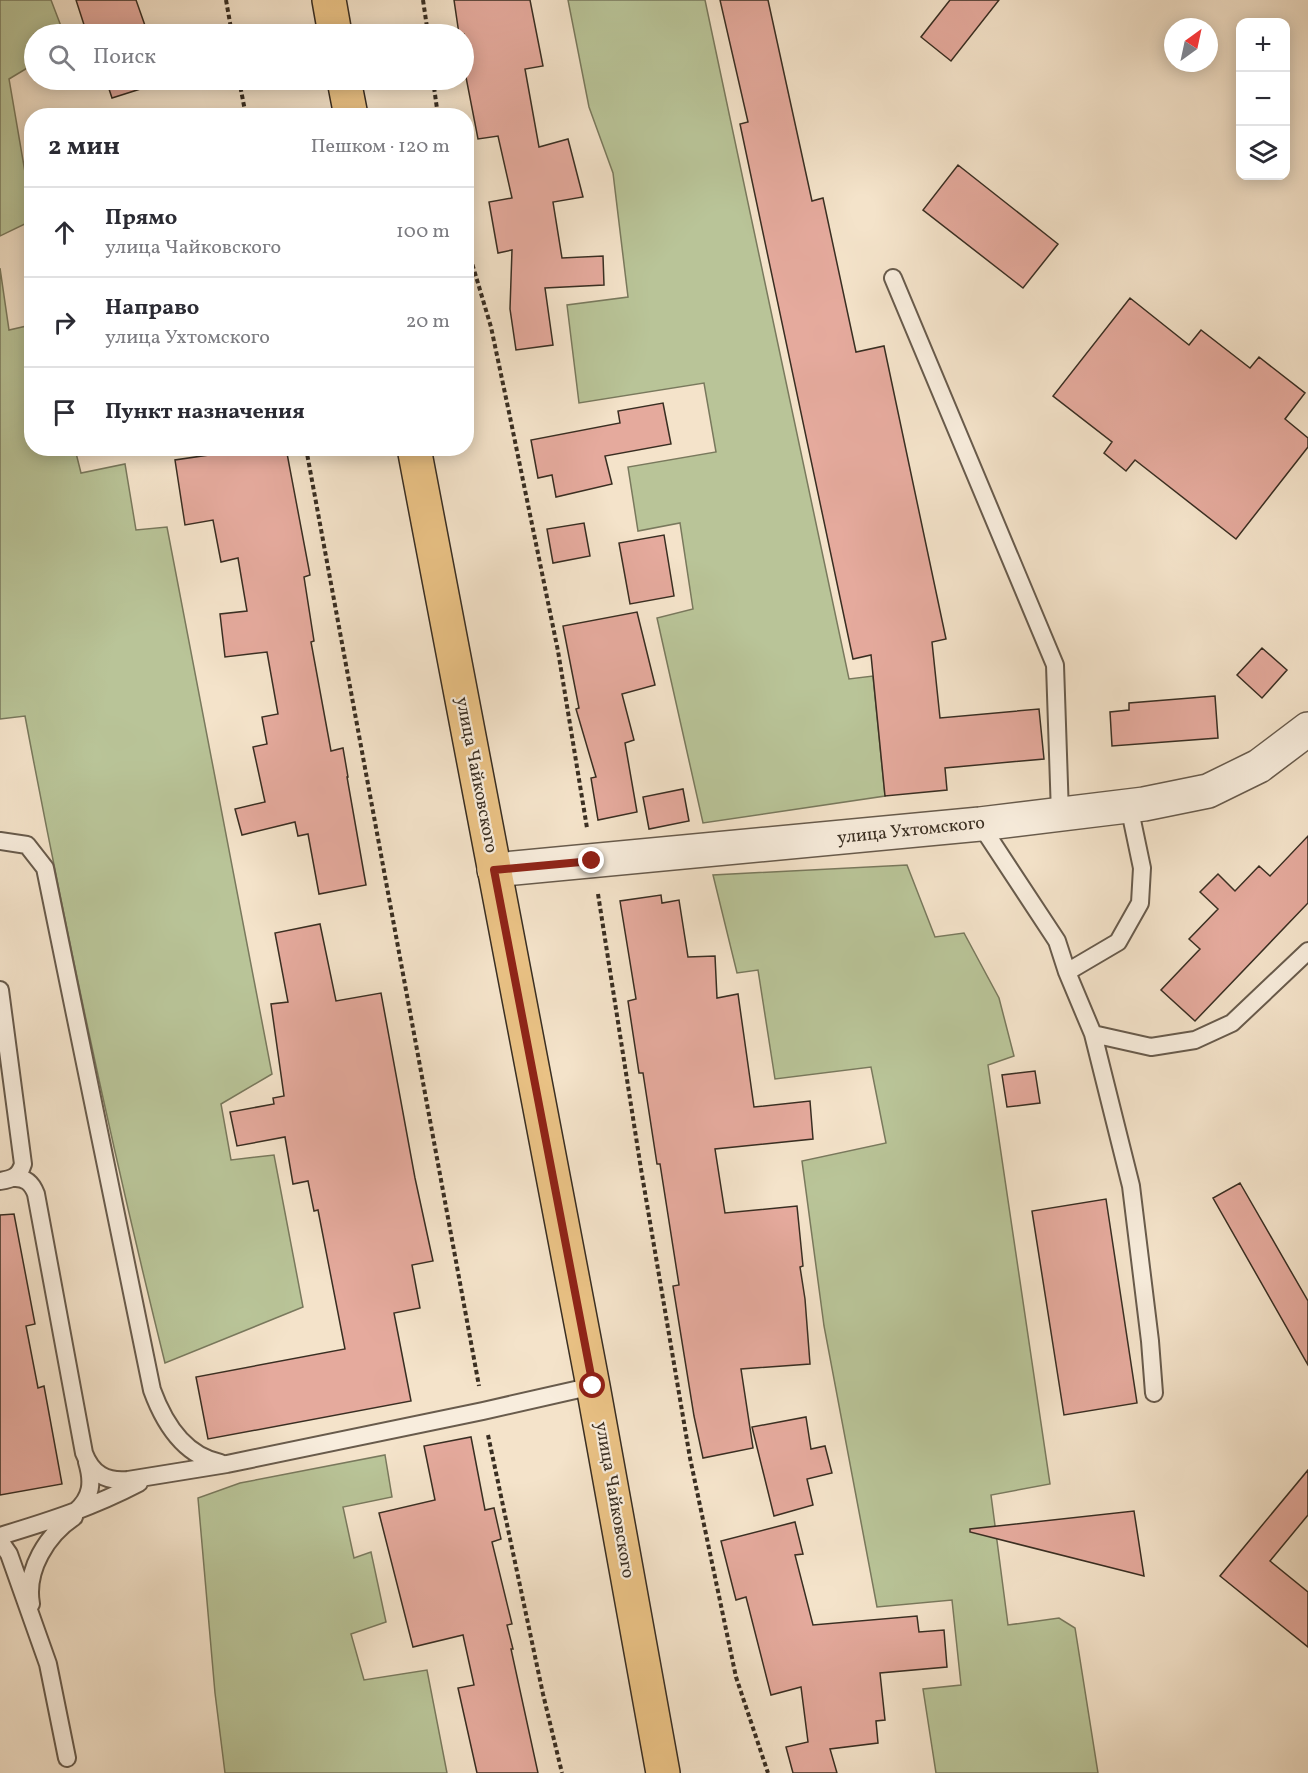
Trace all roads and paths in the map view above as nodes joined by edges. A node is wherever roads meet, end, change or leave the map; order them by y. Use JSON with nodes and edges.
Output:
{"nodes":[{"id":1,"x":226,"y":0,"type":"edge"},
{"id":2,"x":329,"y":0,"type":"edge"},
{"id":3,"x":423,"y":0,"type":"edge"},
{"id":4,"x":230,"y":24,"type":"edge"},
{"id":5,"x":333,"y":24,"type":"edge"},
{"id":6,"x":427,"y":24,"type":"edge"},
{"id":7,"x":242,"y":90,"type":"edge"},
{"id":8,"x":346,"y":90,"type":"edge"},
{"id":9,"x":434,"y":90,"type":"edge"},
{"id":10,"x":245,"y":108,"type":"edge"},
{"id":11,"x":349,"y":108,"type":"edge"},
{"id":12,"x":437,"y":108,"type":"edge"},
{"id":13,"x":474,"y":270,"type":"edge"},
{"id":14,"x":893,"y":278,"type":"dead end"},
{"id":15,"x":307,"y":456,"type":"edge"},
{"id":16,"x":416,"y":456,"type":"edge"},
{"id":17,"x":1308,"y":729,"type":"edge"},
{"id":18,"x":1129,"y":806,"type":"junction"},
{"id":19,"x":1060,"y":814,"type":"junction"},
{"id":20,"x":980,"y":824,"type":"junction"},
{"id":21,"x":0,"y":841,"type":"edge"},
{"id":22,"x":592,"y":861,"type":"junction"},
{"id":23,"x":494,"y":870,"type":"junction"},
{"id":24,"x":1308,"y":951,"type":"edge"},
{"id":25,"x":1067,"y":972,"type":"junction"},
{"id":26,"x":0,"y":990,"type":"edge"},
{"id":27,"x":1093,"y":1034,"type":"junction"},
{"id":28,"x":6,"y":1180,"type":"edge"},
{"id":29,"x":593,"y":1386,"type":"junction"},
{"id":30,"x":1154,"y":1393,"type":"dead end"},
{"id":31,"x":483,"y":1411,"type":"junction"},
{"id":32,"x":84,"y":1453,"type":"junction"},
{"id":33,"x":227,"y":1464,"type":"junction"},
{"id":34,"x":153,"y":1475,"type":"junction"},
{"id":35,"x":102,"y":1502,"type":"junction"},
{"id":36,"x":66,"y":1516,"type":"junction"},
{"id":37,"x":0,"y":1536,"type":"edge"},
{"id":38,"x":0,"y":1541,"type":"edge"},
{"id":39,"x":34,"y":1626,"type":"junction"},
{"id":40,"x":67,"y":1758,"type":"dead end"},
{"id":41,"x":562,"y":1773,"type":"edge"},
{"id":42,"x":663,"y":1773,"type":"edge"},
{"id":43,"x":768,"y":1773,"type":"edge"}],
"edges":[{"from":1,"to":4,"type":"path"},
{"from":2,"to":5,"type":"main road"},
{"from":3,"to":6,"type":"path"},
{"from":7,"to":10,"type":"path"},
{"from":8,"to":11,"type":"main road"},
{"from":9,"to":12,"type":"path"},
{"from":13,"to":22,"type":"path"},
{"from":14,"to":19,"type":"lane"},
{"from":15,"to":31,"type":"path"},
{"from":16,"to":23,"type":"main road","name":"улица Чайковского"},
{"from":17,"to":18,"type":"street","name":"улица Ухтомского"},
{"from":18,"to":19,"type":"street","name":"улица Ухтомского"},
{"from":18,"to":25,"type":"lane"},
{"from":19,"to":20,"type":"street","name":"улица Ухтомского"},
{"from":20,"to":22,"type":"street","name":"улица Ухтомского"},
{"from":20,"to":25,"type":"lane"},
{"from":21,"to":33,"type":"lane"},
{"from":22,"to":23,"type":"street","name":"улица Ухтомского"},
{"from":22,"to":43,"type":"path"},
{"from":23,"to":29,"type":"main road","name":"улица Чайковского"},
{"from":24,"to":27,"type":"lane"},
{"from":25,"to":27,"type":"lane"},
{"from":26,"to":28,"type":"lane"},
{"from":27,"to":30,"type":"lane"},
{"from":28,"to":32,"type":"lane"},
{"from":29,"to":31,"type":"lane"},
{"from":29,"to":42,"type":"main road","name":"улица Чайковского"},
{"from":31,"to":33,"type":"lane"},
{"from":31,"to":41,"type":"path"},
{"from":32,"to":34,"type":"lane"},
{"from":32,"to":36,"type":"lane"},
{"from":33,"to":34,"type":"lane"},
{"from":34,"to":35,"type":"lane"},
{"from":35,"to":36,"type":"lane"},
{"from":35,"to":39,"type":"lane"},
{"from":36,"to":37,"type":"lane"},
{"from":38,"to":39,"type":"lane"},
{"from":39,"to":40,"type":"lane"}]}
